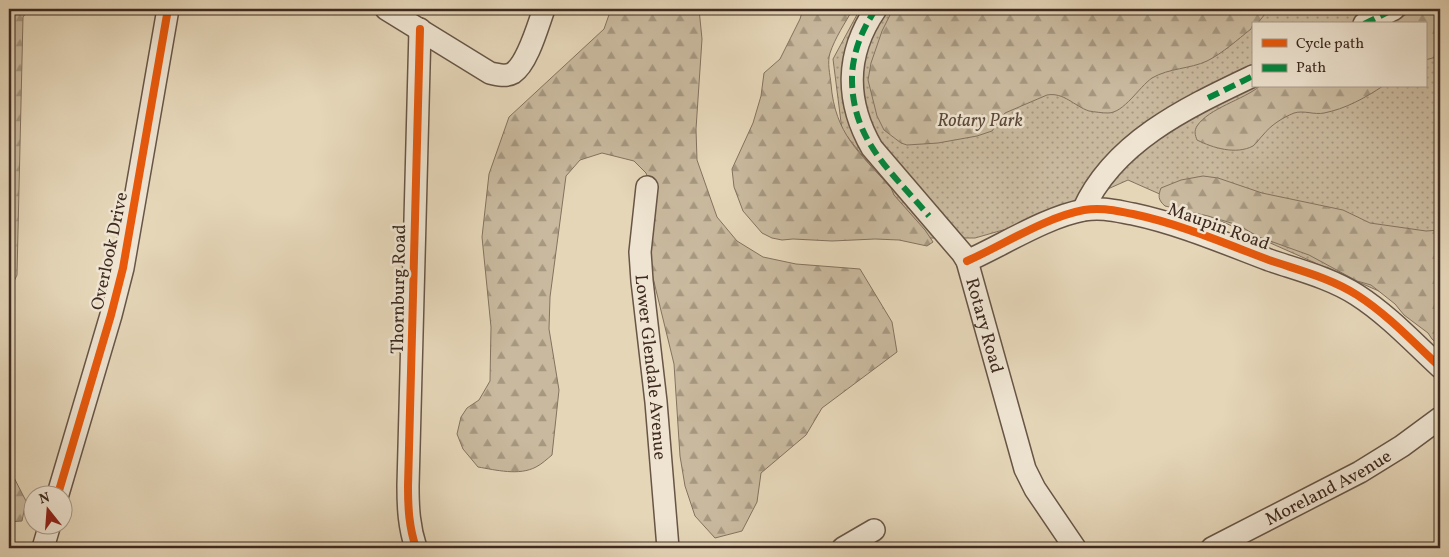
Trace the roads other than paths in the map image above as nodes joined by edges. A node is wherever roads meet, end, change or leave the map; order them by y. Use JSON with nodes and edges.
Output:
{"nodes":[{"id":1,"x":168,"y":9,"type":"edge"},
{"id":2,"x":386,"y":9,"type":"edge"},
{"id":3,"x":544,"y":9,"type":"edge"},
{"id":4,"x":876,"y":9,"type":"edge"},
{"id":5,"x":1394,"y":9,"type":"edge"},
{"id":6,"x":1368,"y":22,"type":"edge"},
{"id":7,"x":420,"y":29,"type":"junction"},
{"id":8,"x":1252,"y":76,"type":"edge"},
{"id":9,"x":647,"y":187,"type":"dead end"},
{"id":10,"x":1083,"y":210,"type":"junction"},
{"id":11,"x":966,"y":261,"type":"junction"},
{"id":12,"x":1440,"y":367,"type":"edge"},
{"id":13,"x":1440,"y":418,"type":"edge"},
{"id":14,"x":61,"y":484,"type":"edge"},
{"id":15,"x":874,"y":530,"type":"dead end"},
{"id":16,"x":47,"y":534,"type":"edge"},
{"id":17,"x":43,"y":548,"type":"edge"},
{"id":18,"x":416,"y":548,"type":"edge"},
{"id":19,"x":668,"y":548,"type":"edge"},
{"id":20,"x":843,"y":548,"type":"edge"},
{"id":21,"x":1075,"y":548,"type":"edge"},
{"id":22,"x":1212,"y":548,"type":"edge"}],
"edges":[{"from":1,"to":14,"type":"street","name":"Overlook Drive"},
{"from":2,"to":7,"type":"street"},
{"from":3,"to":7,"type":"street"},
{"from":4,"to":11,"type":"street","name":"Rotary Road"},
{"from":5,"to":6,"type":"street"},
{"from":7,"to":18,"type":"street","name":"Thornburg Road"},
{"from":8,"to":10,"type":"street"},
{"from":9,"to":19,"type":"street","name":"Lower Glendale Avenue"},
{"from":10,"to":11,"type":"street","name":"Maupin Road"},
{"from":10,"to":12,"type":"street","name":"Maupin Road"},
{"from":11,"to":21,"type":"street","name":"Rotary Road"},
{"from":13,"to":22,"type":"street","name":"Moreland Avenue"},
{"from":15,"to":20,"type":"street"},
{"from":16,"to":17,"type":"street"}]}
